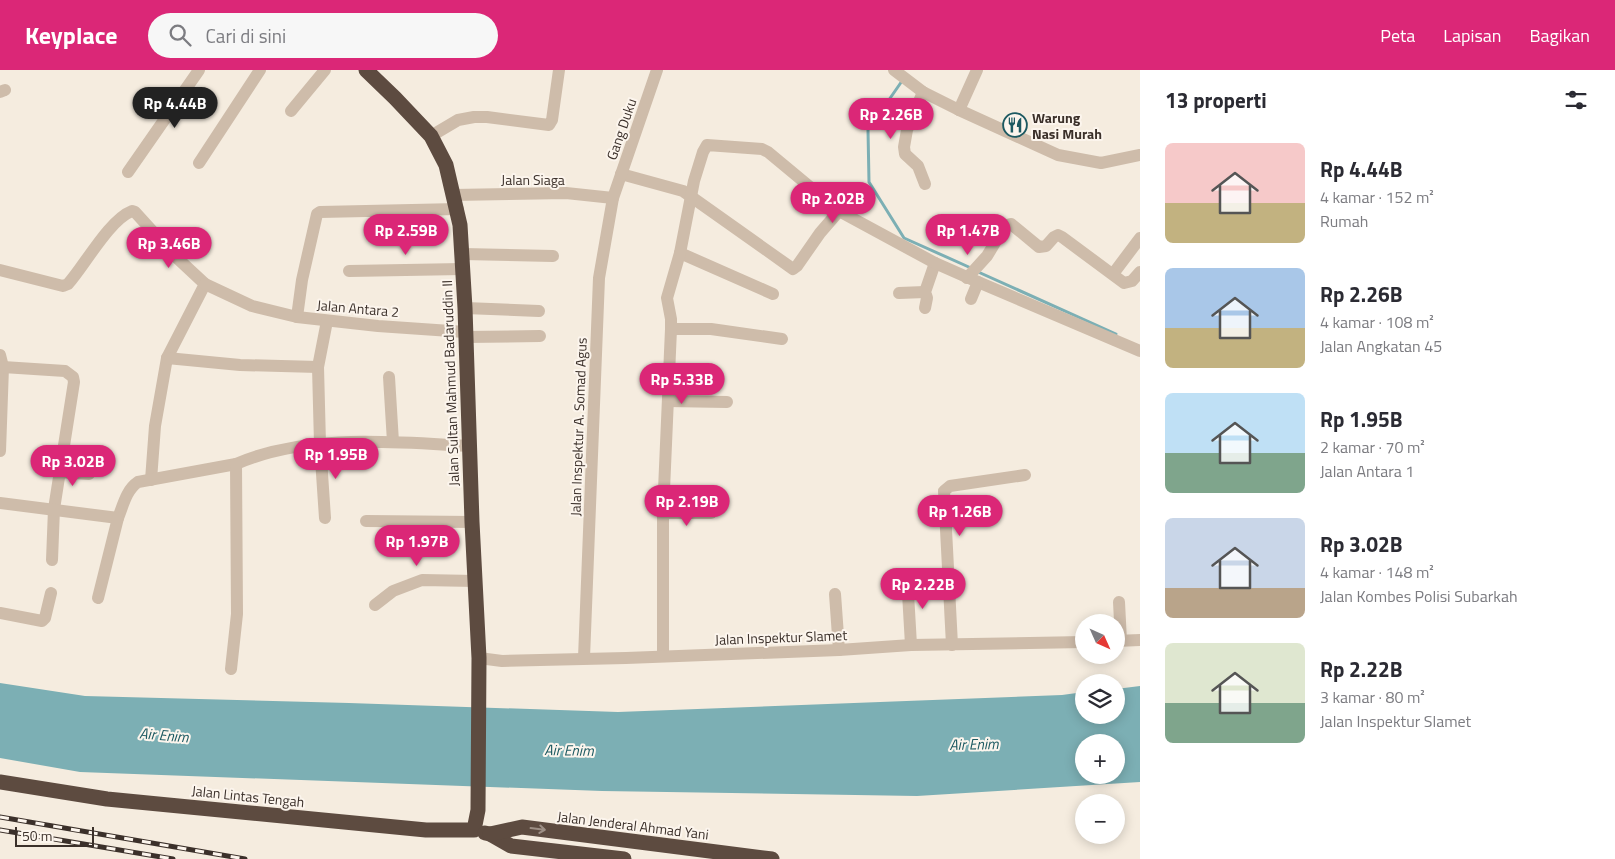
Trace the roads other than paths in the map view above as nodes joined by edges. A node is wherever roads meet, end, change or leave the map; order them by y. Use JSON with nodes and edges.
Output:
{"nodes":[{"id":1,"x":199,"y":70,"type":"edge"},
{"id":2,"x":260,"y":70,"type":"edge"},
{"id":3,"x":325,"y":70,"type":"edge"},
{"id":4,"x":366,"y":70,"type":"edge"},
{"id":5,"x":559,"y":70,"type":"edge"},
{"id":6,"x":657,"y":70,"type":"edge"},
{"id":7,"x":895,"y":70,"type":"edge"},
{"id":8,"x":977,"y":70,"type":"edge"},
{"id":9,"x":923,"y":92,"type":"junction"},
{"id":10,"x":959,"y":110,"type":"junction"},
{"id":11,"x":291,"y":111,"type":"dead end"},
{"id":12,"x":431,"y":136,"type":"junction"},
{"id":13,"x":1140,"y":154,"type":"edge"},
{"id":14,"x":199,"y":163,"type":"dead end"},
{"id":15,"x":128,"y":172,"type":"dead end"},
{"id":16,"x":621,"y":174,"type":"junction"},
{"id":17,"x":925,"y":184,"type":"dead end"},
{"id":18,"x":690,"y":196,"type":"junction"},
{"id":19,"x":613,"y":198,"type":"junction"},
{"id":20,"x":455,"y":202,"type":"junction"},
{"id":21,"x":839,"y":211,"type":"junction"},
{"id":22,"x":320,"y":212,"type":"joint"},
{"id":23,"x":1140,"y":238,"type":"edge"},
{"id":24,"x":680,"y":253,"type":"junction"},
{"id":25,"x":553,"y":256,"type":"dead end"},
{"id":26,"x":462,"y":262,"type":"junction"},
{"id":27,"x":935,"y":263,"type":"junction"},
{"id":28,"x":0,"y":270,"type":"edge"},
{"id":29,"x":349,"y":271,"type":"dead end"},
{"id":30,"x":1140,"y":272,"type":"edge"},
{"id":31,"x":1113,"y":274,"type":"junction"},
{"id":32,"x":972,"y":278,"type":"junction"},
{"id":33,"x":205,"y":284,"type":"junction"},
{"id":34,"x":925,"y":292,"type":"junction"},
{"id":35,"x":899,"y":293,"type":"dead end"},
{"id":36,"x":773,"y":294,"type":"dead end"},
{"id":37,"x":971,"y":299,"type":"dead end"},
{"id":38,"x":465,"y":308,"type":"junction"},
{"id":39,"x":924,"y":308,"type":"dead end"},
{"id":40,"x":539,"y":310,"type":"dead end"},
{"id":41,"x":297,"y":317,"type":"junction"},
{"id":42,"x":328,"y":321,"type":"junction"},
{"id":43,"x":671,"y":328,"type":"junction"},
{"id":44,"x":465,"y":334,"type":"junction"},
{"id":45,"x":540,"y":336,"type":"dead end"},
{"id":46,"x":782,"y":339,"type":"dead end"},
{"id":47,"x":1140,"y":351,"type":"edge"},
{"id":48,"x":167,"y":358,"type":"junction"},
{"id":49,"x":2,"y":361,"type":"edge"},
{"id":50,"x":318,"y":367,"type":"junction"},
{"id":51,"x":388,"y":378,"type":"dead end"},
{"id":52,"x":668,"y":400,"type":"junction"},
{"id":53,"x":727,"y":402,"type":"dead end"},
{"id":54,"x":393,"y":442,"type":"junction"},
{"id":55,"x":320,"y":444,"type":"junction"},
{"id":56,"x":470,"y":446,"type":"junction"},
{"id":57,"x":0,"y":451,"type":"edge"},
{"id":58,"x":236,"y":464,"type":"junction"},
{"id":59,"x":59,"y":472,"type":"junction"},
{"id":60,"x":90,"y":474,"type":"dead end"},
{"id":61,"x":1026,"y":476,"type":"dead end"},
{"id":62,"x":151,"y":480,"type":"junction"},
{"id":63,"x":0,"y":503,"type":"edge"},
{"id":64,"x":54,"y":509,"type":"junction"},
{"id":65,"x":662,"y":513,"type":"junction"},
{"id":66,"x":711,"y":514,"type":"dead end"},
{"id":67,"x":118,"y":518,"type":"junction"},
{"id":68,"x":324,"y":518,"type":"dead end"},
{"id":69,"x":366,"y":521,"type":"dead end"},
{"id":70,"x":472,"y":522,"type":"junction"},
{"id":71,"x":52,"y":560,"type":"dead end"},
{"id":72,"x":907,"y":576,"type":"dead end"},
{"id":73,"x":475,"y":581,"type":"junction"},
{"id":74,"x":51,"y":593,"type":"dead end"},
{"id":75,"x":835,"y":594,"type":"dead end"},
{"id":76,"x":98,"y":598,"type":"dead end"},
{"id":77,"x":1119,"y":602,"type":"dead end"},
{"id":78,"x":375,"y":605,"type":"dead end"},
{"id":79,"x":0,"y":614,"type":"edge"},
{"id":80,"x":1119,"y":614,"type":"edge"},
{"id":81,"x":1140,"y":640,"type":"edge"},
{"id":82,"x":1125,"y":641,"type":"edge"},
{"id":83,"x":1075,"y":642,"type":"edge"},
{"id":84,"x":911,"y":645,"type":"junction"},
{"id":85,"x":952,"y":645,"type":"junction"},
{"id":86,"x":839,"y":650,"type":"junction"},
{"id":87,"x":663,"y":656,"type":"junction"},
{"id":88,"x":479,"y":658,"type":"junction"},
{"id":89,"x":584,"y":658,"type":"junction"},
{"id":90,"x":231,"y":669,"type":"dead end"},
{"id":91,"x":0,"y":782,"type":"edge"},
{"id":92,"x":474,"y":830,"type":"junction"},
{"id":93,"x":490,"y":834,"type":"junction"},
{"id":94,"x":624,"y":859,"type":"edge"},
{"id":95,"x":772,"y":859,"type":"edge"}],
"edges":[{"from":1,"to":15,"type":"street"},
{"from":2,"to":14,"type":"street"},
{"from":3,"to":11,"type":"street"},
{"from":4,"to":12,"type":"highway","name":"Jalan Sultan Mahmud Badaruddin II"},
{"from":5,"to":12,"type":"street"},
{"from":6,"to":16,"type":"street","name":"Gang Duku"},
{"from":7,"to":9,"type":"street"},
{"from":8,"to":10,"type":"street"},
{"from":9,"to":10,"type":"street"},
{"from":9,"to":17,"type":"street"},
{"from":10,"to":13,"type":"street"},
{"from":12,"to":20,"type":"highway","name":"Jalan Sultan Mahmud Badaruddin II"},
{"from":16,"to":18,"type":"street"},
{"from":16,"to":19,"type":"street","name":"Gang Duku"},
{"from":18,"to":21,"type":"street"},
{"from":18,"to":21,"type":"street"},
{"from":18,"to":24,"type":"street"},
{"from":19,"to":20,"type":"street","name":"Jalan Siaga"},
{"from":19,"to":89,"type":"street","name":"Jalan Inspektur A. Somad Agus"},
{"from":20,"to":22,"type":"street","name":"Jalan Siaga"},
{"from":20,"to":26,"type":"highway","name":"Jalan Sultan Mahmud Badaruddin II"},
{"from":21,"to":27,"type":"street"},
{"from":22,"to":41,"type":"street","name":"Jalan Antara 2"},
{"from":23,"to":31,"type":"street"},
{"from":24,"to":36,"type":"street"},
{"from":24,"to":43,"type":"street"},
{"from":25,"to":26,"type":"street"},
{"from":26,"to":29,"type":"street"},
{"from":26,"to":38,"type":"highway","name":"Jalan Sultan Mahmud Badaruddin II"},
{"from":27,"to":32,"type":"street"},
{"from":27,"to":34,"type":"street"},
{"from":28,"to":33,"type":"street"},
{"from":30,"to":31,"type":"street"},
{"from":31,"to":32,"type":"street"},
{"from":32,"to":37,"type":"street"},
{"from":32,"to":47,"type":"street"},
{"from":33,"to":41,"type":"street"},
{"from":33,"to":48,"type":"street"},
{"from":34,"to":35,"type":"street"},
{"from":34,"to":39,"type":"street"},
{"from":38,"to":40,"type":"street"},
{"from":38,"to":44,"type":"highway","name":"Jalan Sultan Mahmud Badaruddin II"},
{"from":41,"to":42,"type":"street","name":"Jalan Antara 2"},
{"from":42,"to":44,"type":"street","name":"Jalan Antara 2"},
{"from":42,"to":50,"type":"street"},
{"from":43,"to":46,"type":"street"},
{"from":43,"to":52,"type":"street"},
{"from":44,"to":45,"type":"street","name":"Jalan Antara 2"},
{"from":44,"to":56,"type":"highway","name":"Jalan Sultan Mahmud Badaruddin II"},
{"from":48,"to":50,"type":"street"},
{"from":48,"to":62,"type":"street"},
{"from":49,"to":57,"type":"street"},
{"from":49,"to":59,"type":"street"},
{"from":50,"to":55,"type":"street"},
{"from":51,"to":54,"type":"street"},
{"from":52,"to":53,"type":"street"},
{"from":52,"to":65,"type":"street"},
{"from":54,"to":55,"type":"street"},
{"from":54,"to":56,"type":"street"},
{"from":55,"to":58,"type":"street"},
{"from":55,"to":68,"type":"street"},
{"from":56,"to":70,"type":"highway","name":"Jalan Sultan Mahmud Badaruddin II"},
{"from":58,"to":62,"type":"street"},
{"from":58,"to":90,"type":"street"},
{"from":59,"to":60,"type":"street"},
{"from":59,"to":64,"type":"street"},
{"from":61,"to":85,"type":"street"},
{"from":62,"to":67,"type":"street"},
{"from":63,"to":64,"type":"street"},
{"from":64,"to":67,"type":"street"},
{"from":64,"to":71,"type":"street"},
{"from":65,"to":66,"type":"street"},
{"from":65,"to":87,"type":"street"},
{"from":67,"to":76,"type":"street"},
{"from":69,"to":70,"type":"street"},
{"from":70,"to":73,"type":"highway","name":"Jalan Sultan Mahmud Badaruddin II"},
{"from":72,"to":84,"type":"street"},
{"from":73,"to":78,"type":"street"},
{"from":73,"to":88,"type":"highway","name":"Jalan Sultan Mahmud Badaruddin II"},
{"from":74,"to":79,"type":"street"},
{"from":75,"to":86,"type":"street"},
{"from":77,"to":80,"type":"street"},
{"from":81,"to":82,"type":"street"},
{"from":83,"to":85,"type":"street","name":"Jalan Inspektur Slamet"},
{"from":84,"to":85,"type":"street","name":"Jalan Inspektur Slamet"},
{"from":84,"to":86,"type":"street","name":"Jalan Inspektur Slamet"},
{"from":86,"to":87,"type":"street","name":"Jalan Inspektur Slamet"},
{"from":87,"to":89,"type":"street","name":"Jalan Inspektur Slamet"},
{"from":88,"to":89,"type":"street","name":"Jalan Inspektur Slamet"},
{"from":88,"to":92,"type":"highway","name":"Jalan Sultan Mahmud Badaruddin II"},
{"from":91,"to":92,"type":"highway","name":"Jalan Lintas Tengah"},
{"from":92,"to":93,"type":"highway","name":"Jalan Lintas Tengah"},
{"from":93,"to":94,"type":"highway"},
{"from":93,"to":95,"type":"highway","name":"Jalan Jenderal Ahmad Yani","one_way":true}]}
